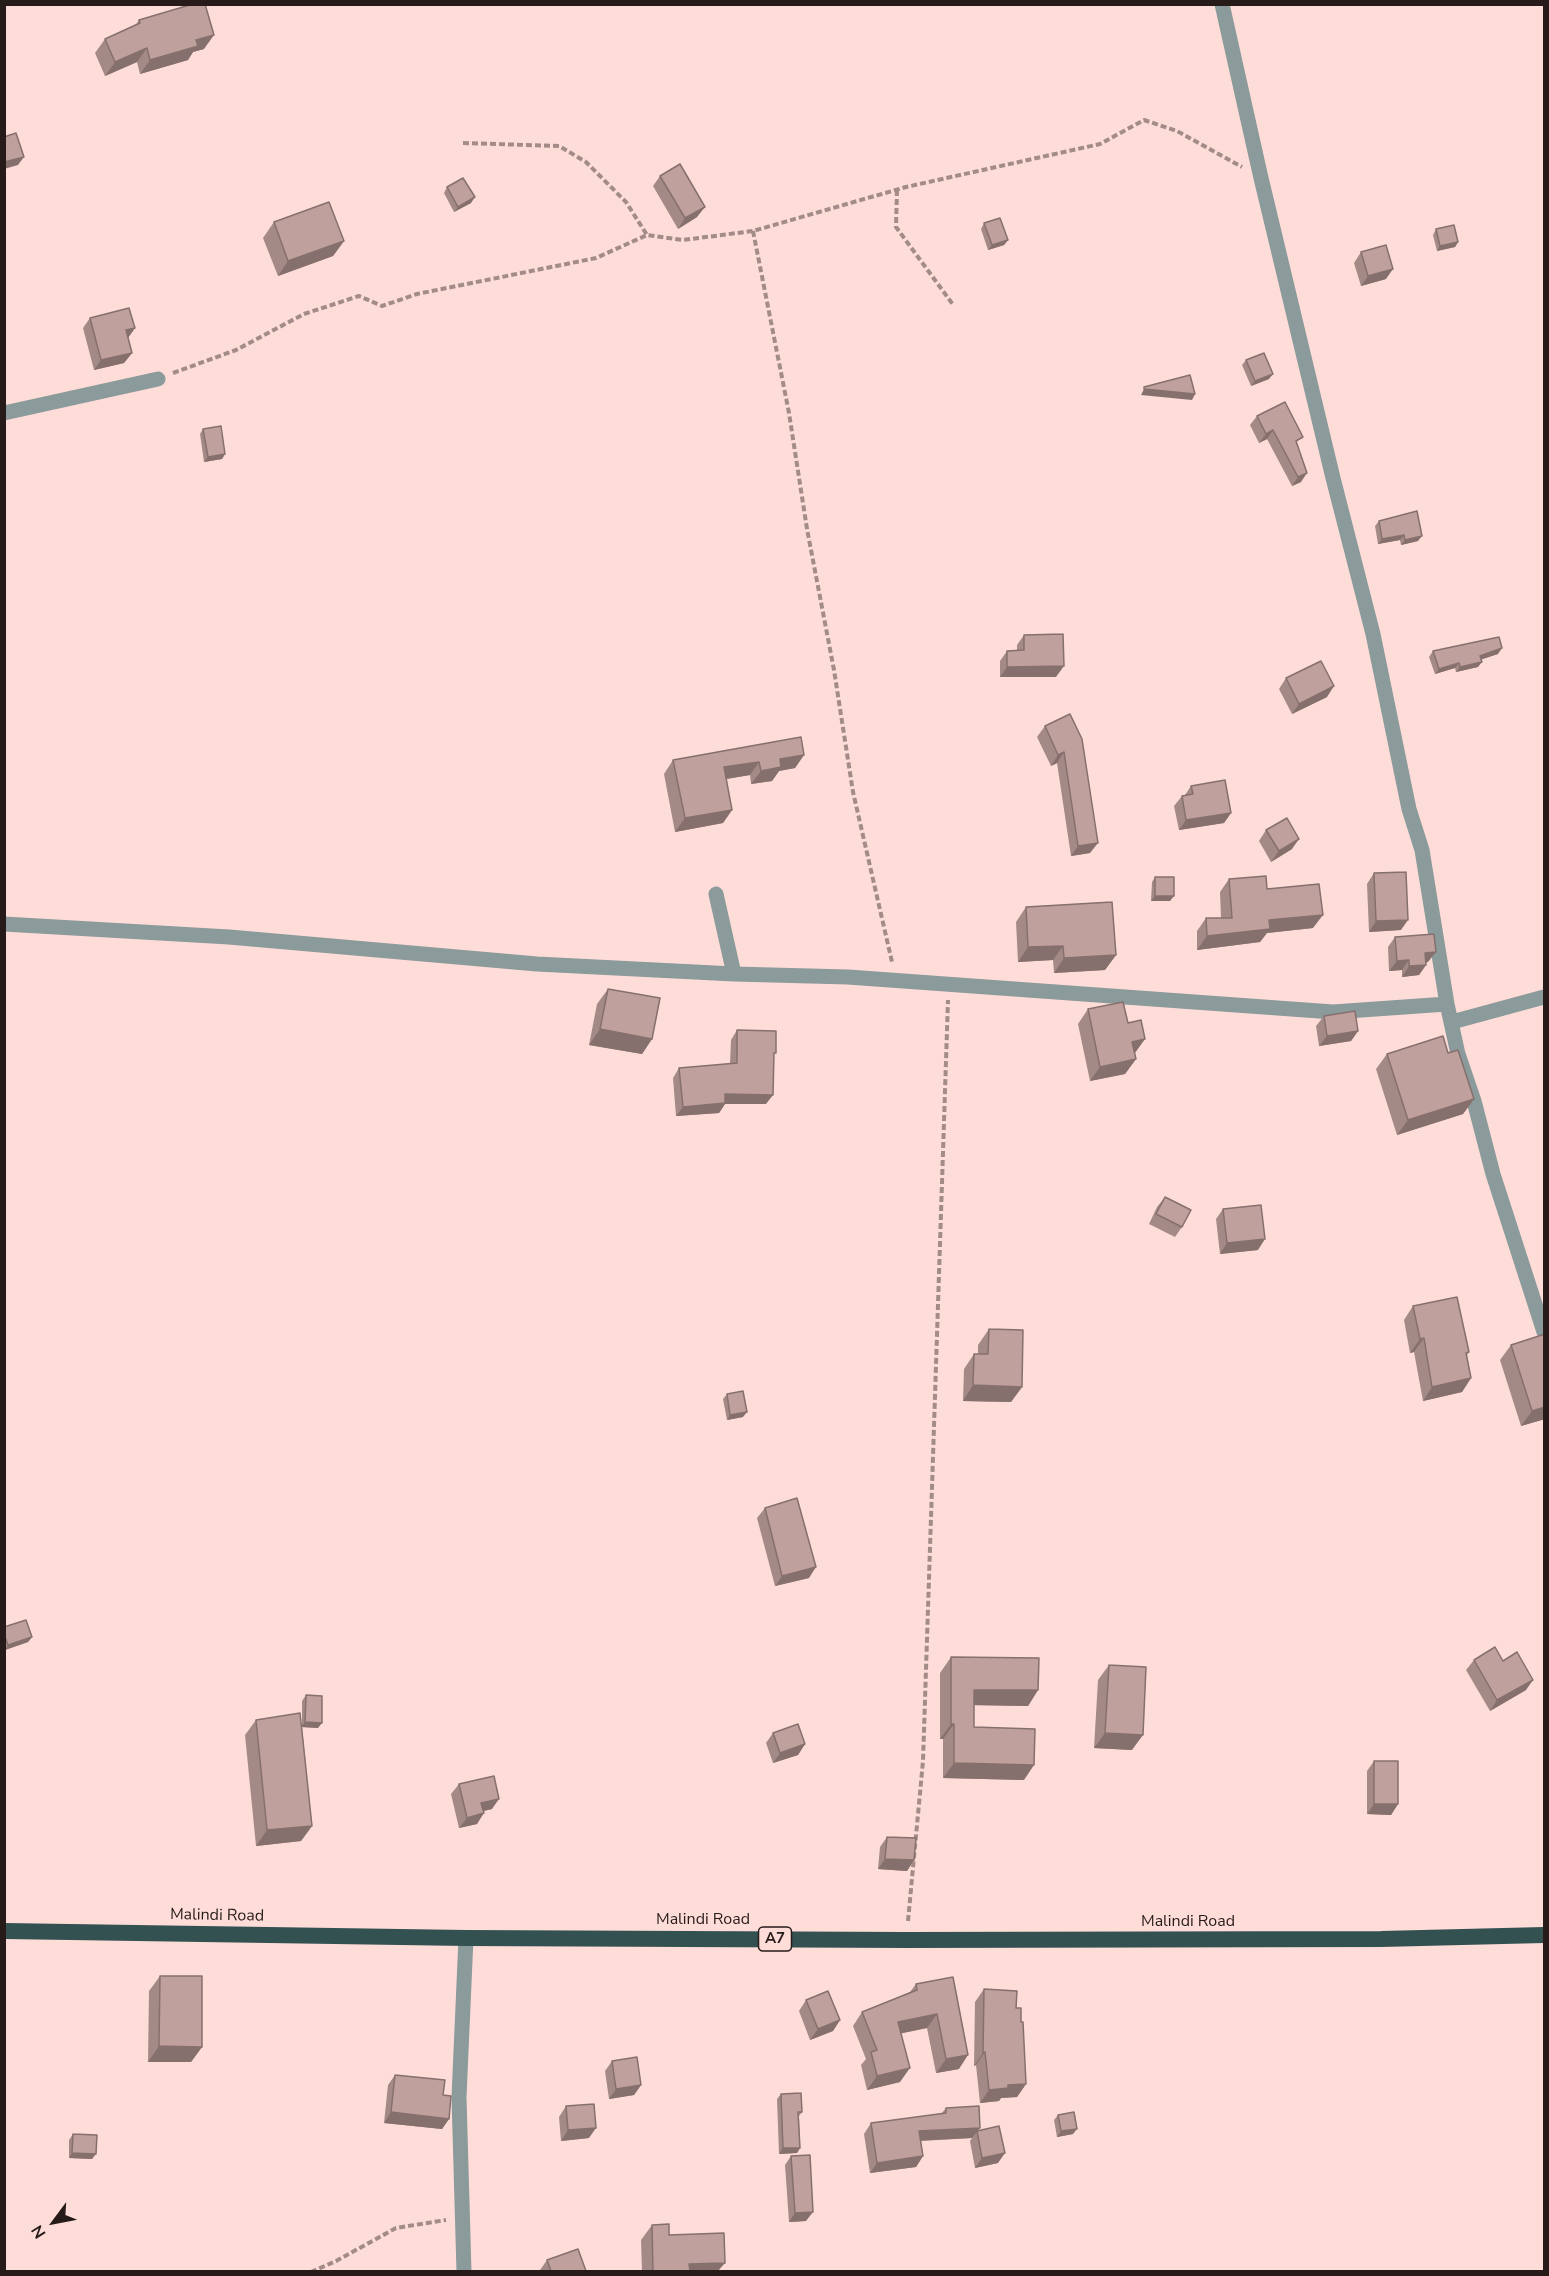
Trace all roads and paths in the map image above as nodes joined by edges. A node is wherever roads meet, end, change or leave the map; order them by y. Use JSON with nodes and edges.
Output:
{"nodes":[{"id":1,"x":1222,"y":4,"type":"edge"},
{"id":2,"x":463,"y":143,"type":"dead end"},
{"id":3,"x":1260,"y":178,"type":"junction"},
{"id":4,"x":897,"y":190,"type":"junction"},
{"id":5,"x":753,"y":231,"type":"junction"},
{"id":6,"x":647,"y":235,"type":"junction"},
{"id":7,"x":954,"y":306,"type":"dead end"},
{"id":8,"x":158,"y":379,"type":"joint"},
{"id":9,"x":4,"y":413,"type":"edge"},
{"id":10,"x":716,"y":894,"type":"dead end"},
{"id":11,"x":4,"y":924,"type":"edge"},
{"id":12,"x":734,"y":974,"type":"junction"},
{"id":13,"x":896,"y":980,"type":"junction"},
{"id":14,"x":949,"y":985,"type":"junction"},
{"id":15,"x":1545,"y":997,"type":"edge"},
{"id":16,"x":1447,"y":1004,"type":"junction"},
{"id":17,"x":1452,"y":1022,"type":"junction"},
{"id":18,"x":1545,"y":1332,"type":"edge"},
{"id":19,"x":4,"y":1931,"type":"edge"},
{"id":20,"x":1545,"y":1935,"type":"edge"},
{"id":21,"x":466,"y":1938,"type":"junction"},
{"id":22,"x":906,"y":1940,"type":"junction"},
{"id":23,"x":462,"y":2218,"type":"junction"},
{"id":24,"x":311,"y":2271,"type":"edge"},
{"id":25,"x":464,"y":2271,"type":"edge"}],
"edges":[{"from":1,"to":3,"type":"street"},
{"from":2,"to":6,"type":"path"},
{"from":3,"to":4,"type":"path"},
{"from":3,"to":16,"type":"street"},
{"from":4,"to":5,"type":"path"},
{"from":4,"to":7,"type":"path"},
{"from":5,"to":6,"type":"path"},
{"from":5,"to":13,"type":"path"},
{"from":6,"to":8,"type":"path"},
{"from":8,"to":9,"type":"street"},
{"from":10,"to":12,"type":"street"},
{"from":11,"to":12,"type":"street"},
{"from":12,"to":13,"type":"street"},
{"from":13,"to":14,"type":"street"},
{"from":14,"to":16,"type":"street"},
{"from":14,"to":22,"type":"path"},
{"from":15,"to":17,"type":"street"},
{"from":16,"to":17,"type":"street"},
{"from":17,"to":18,"type":"street"},
{"from":19,"to":21,"type":"highway","name":"Malindi Road","number":"A7"},
{"from":20,"to":22,"type":"highway","name":"Malindi Road","number":"A7"},
{"from":21,"to":22,"type":"highway","name":"Malindi Road","number":"A7"},
{"from":21,"to":23,"type":"street"},
{"from":23,"to":24,"type":"path"},
{"from":23,"to":25,"type":"street"}]}
